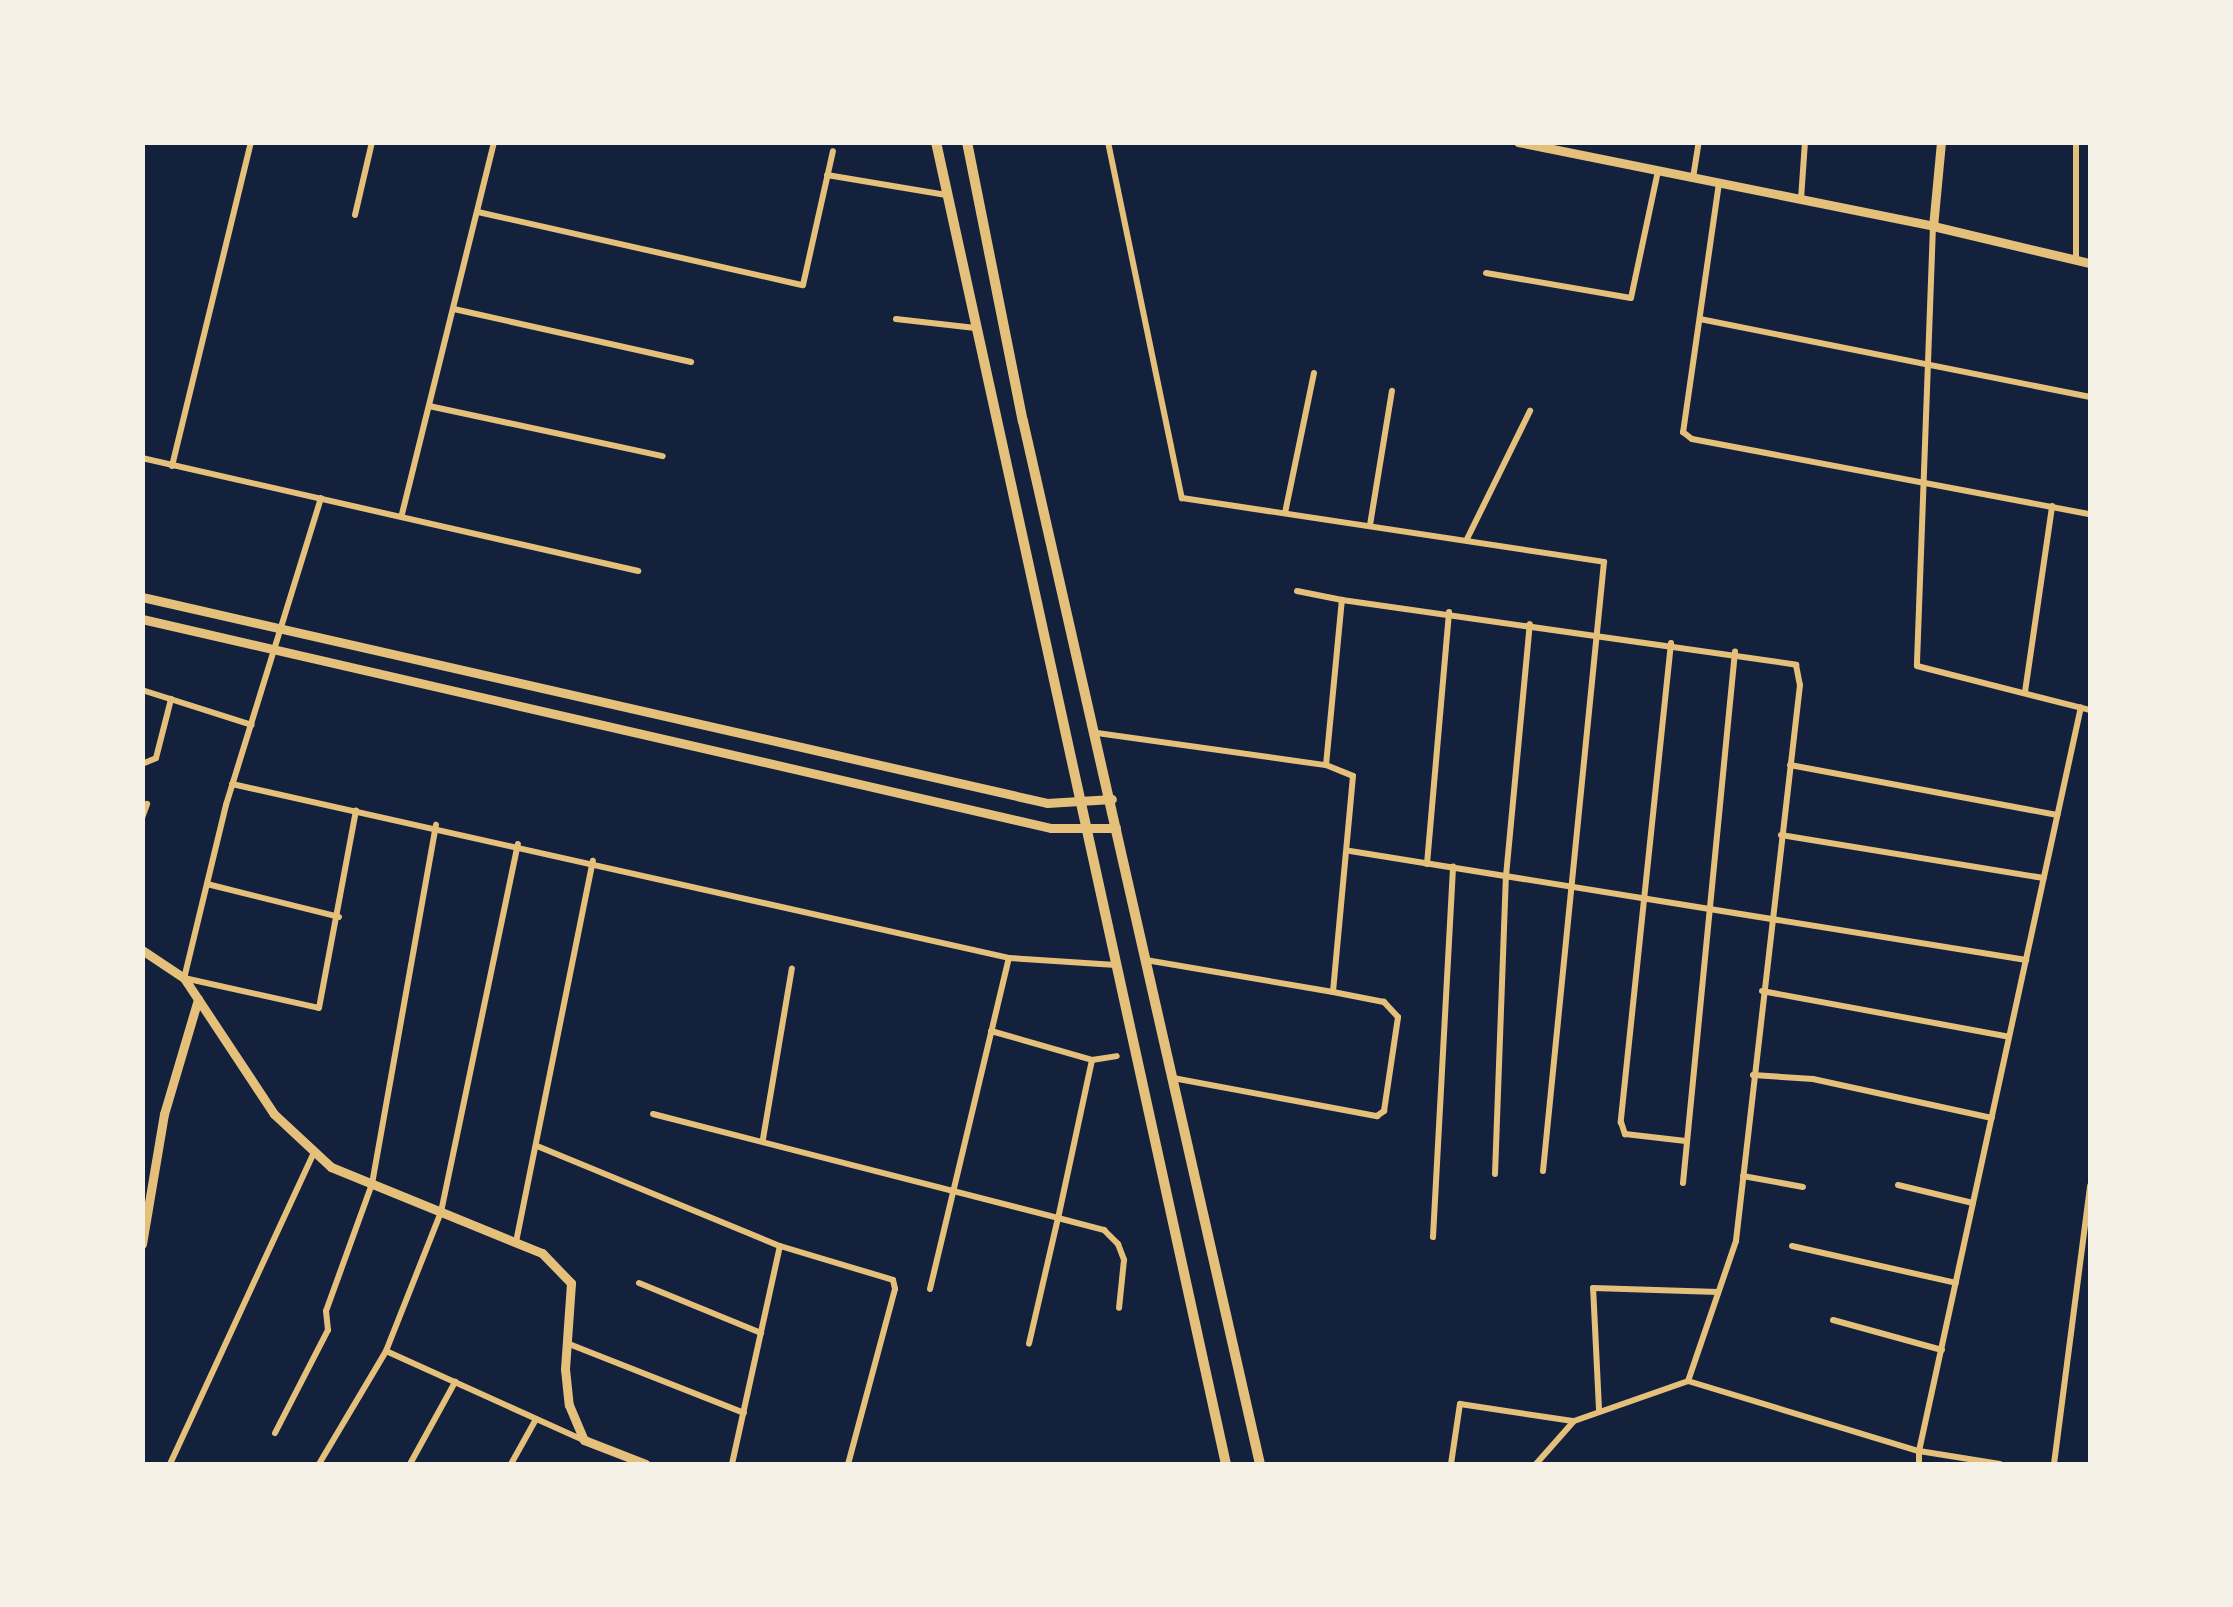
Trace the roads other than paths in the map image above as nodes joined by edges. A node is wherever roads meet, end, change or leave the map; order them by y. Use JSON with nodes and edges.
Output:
{"nodes":[{"id":1,"x":251,"y":142,"type":"edge"},
{"id":2,"x":372,"y":142,"type":"edge"},
{"id":3,"x":494,"y":142,"type":"edge"},
{"id":4,"x":936,"y":142,"type":"edge"},
{"id":5,"x":967,"y":142,"type":"edge"},
{"id":6,"x":1108,"y":142,"type":"edge"},
{"id":7,"x":1518,"y":142,"type":"edge"},
{"id":8,"x":1699,"y":142,"type":"edge"},
{"id":9,"x":1805,"y":142,"type":"edge"},
{"id":10,"x":1941,"y":142,"type":"edge"},
{"id":11,"x":2076,"y":142,"type":"edge"},
{"id":12,"x":833,"y":151,"type":"dead end"},
{"id":13,"x":1658,"y":171,"type":"junction"},
{"id":14,"x":828,"y":175,"type":"junction"},
{"id":15,"x":1693,"y":178,"type":"junction"},
{"id":16,"x":1719,"y":182,"type":"junction"},
{"id":17,"x":946,"y":195,"type":"junction"},
{"id":18,"x":1801,"y":199,"type":"junction"},
{"id":19,"x":478,"y":212,"type":"junction"},
{"id":20,"x":356,"y":215,"type":"dead end"},
{"id":21,"x":1933,"y":226,"type":"junction"},
{"id":22,"x":2076,"y":260,"type":"junction"},
{"id":23,"x":2090,"y":263,"type":"edge"},
{"id":24,"x":1486,"y":273,"type":"dead end"},
{"id":25,"x":454,"y":309,"type":"junction"},
{"id":26,"x":896,"y":318,"type":"dead end"},
{"id":27,"x":1700,"y":318,"type":"junction"},
{"id":28,"x":975,"y":328,"type":"junction"},
{"id":29,"x":691,"y":362,"type":"dead end"},
{"id":30,"x":1927,"y":364,"type":"junction"},
{"id":31,"x":1314,"y":373,"type":"dead end"},
{"id":32,"x":1392,"y":391,"type":"dead end"},
{"id":33,"x":2090,"y":398,"type":"edge"},
{"id":34,"x":429,"y":406,"type":"junction"},
{"id":35,"x":1530,"y":411,"type":"dead end"},
{"id":36,"x":663,"y":456,"type":"dead end"},
{"id":37,"x":142,"y":458,"type":"edge"},
{"id":38,"x":172,"y":466,"type":"junction"},
{"id":39,"x":1923,"y":484,"type":"junction"},
{"id":40,"x":322,"y":498,"type":"junction"},
{"id":41,"x":2052,"y":506,"type":"junction"},
{"id":42,"x":402,"y":514,"type":"junction"},
{"id":43,"x":1286,"y":514,"type":"junction"},
{"id":44,"x":2090,"y":514,"type":"edge"},
{"id":45,"x":1370,"y":525,"type":"junction"},
{"id":46,"x":1467,"y":539,"type":"junction"},
{"id":47,"x":638,"y":572,"type":"dead end"},
{"id":48,"x":1297,"y":591,"type":"dead end"},
{"id":49,"x":142,"y":596,"type":"edge"},
{"id":50,"x":1342,"y":600,"type":"junction"},
{"id":51,"x":1449,"y":612,"type":"junction"},
{"id":52,"x":142,"y":619,"type":"edge"},
{"id":53,"x":1530,"y":624,"type":"junction"},
{"id":54,"x":281,"y":628,"type":"junction"},
{"id":55,"x":1597,"y":634,"type":"junction"},
{"id":56,"x":1671,"y":643,"type":"junction"},
{"id":57,"x":277,"y":649,"type":"junction"},
{"id":58,"x":1735,"y":652,"type":"junction"},
{"id":59,"x":142,"y":690,"type":"edge"},
{"id":60,"x":2025,"y":693,"type":"junction"},
{"id":61,"x":170,"y":699,"type":"junction"},
{"id":62,"x":2081,"y":707,"type":"junction"},
{"id":63,"x":2090,"y":710,"type":"edge"},
{"id":64,"x":252,"y":725,"type":"junction"},
{"id":65,"x":1097,"y":733,"type":"junction"},
{"id":66,"x":142,"y":764,"type":"edge"},
{"id":67,"x":1326,"y":764,"type":"junction"},
{"id":68,"x":1790,"y":765,"type":"junction"},
{"id":69,"x":232,"y":784,"type":"junction"},
{"id":70,"x":1112,"y":799,"type":"junction"},
{"id":71,"x":147,"y":804,"type":"dead end"},
{"id":72,"x":1080,"y":805,"type":"junction"},
{"id":73,"x":356,"y":810,"type":"junction"},
{"id":74,"x":2057,"y":815,"type":"junction"},
{"id":75,"x":142,"y":818,"type":"edge"},
{"id":76,"x":436,"y":825,"type":"junction"},
{"id":77,"x":1116,"y":828,"type":"junction"},
{"id":78,"x":1087,"y":831,"type":"junction"},
{"id":79,"x":1781,"y":835,"type":"junction"},
{"id":80,"x":518,"y":844,"type":"junction"},
{"id":81,"x":1350,"y":851,"type":"junction"},
{"id":82,"x":593,"y":861,"type":"junction"},
{"id":83,"x":1427,"y":864,"type":"junction"},
{"id":84,"x":1452,"y":868,"type":"junction"},
{"id":85,"x":1506,"y":876,"type":"junction"},
{"id":86,"x":2044,"y":878,"type":"junction"},
{"id":87,"x":207,"y":884,"type":"junction"},
{"id":88,"x":1569,"y":885,"type":"junction"},
{"id":89,"x":1642,"y":894,"type":"junction"},
{"id":90,"x":1706,"y":905,"type":"junction"},
{"id":91,"x":1771,"y":915,"type":"junction"},
{"id":92,"x":339,"y":917,"type":"junction"},
{"id":93,"x":142,"y":950,"type":"edge"},
{"id":94,"x":1008,"y":958,"type":"junction"},
{"id":95,"x":1145,"y":960,"type":"junction"},
{"id":96,"x":2026,"y":960,"type":"junction"},
{"id":97,"x":1117,"y":965,"type":"junction"},
{"id":98,"x":792,"y":968,"type":"dead end"},
{"id":99,"x":184,"y":978,"type":"junction"},
{"id":100,"x":1762,"y":991,"type":"junction"},
{"id":101,"x":1333,"y":992,"type":"junction"},
{"id":102,"x":198,"y":999,"type":"junction"},
{"id":103,"x":992,"y":1031,"type":"junction"},
{"id":104,"x":2009,"y":1037,"type":"junction"},
{"id":105,"x":1117,"y":1056,"type":"dead end"},
{"id":106,"x":1092,"y":1060,"type":"junction"},
{"id":107,"x":1754,"y":1075,"type":"junction"},
{"id":108,"x":1172,"y":1078,"type":"junction"},
{"id":109,"x":653,"y":1114,"type":"dead end"},
{"id":110,"x":1992,"y":1118,"type":"junction"},
{"id":111,"x":763,"y":1139,"type":"junction"},
{"id":112,"x":1686,"y":1141,"type":"junction"},
{"id":113,"x":537,"y":1146,"type":"junction"},
{"id":114,"x":314,"y":1152,"type":"junction"},
{"id":115,"x":1543,"y":1171,"type":"dead end"},
{"id":116,"x":1495,"y":1174,"type":"dead end"},
{"id":117,"x":1743,"y":1176,"type":"junction"},
{"id":118,"x":1682,"y":1183,"type":"dead end"},
{"id":119,"x":372,"y":1184,"type":"junction"},
{"id":120,"x":1898,"y":1185,"type":"dead end"},
{"id":121,"x":2090,"y":1185,"type":"edge"},
{"id":122,"x":1803,"y":1187,"type":"dead end"},
{"id":123,"x":955,"y":1188,"type":"junction"},
{"id":124,"x":1973,"y":1203,"type":"junction"},
{"id":125,"x":442,"y":1212,"type":"junction"},
{"id":126,"x":1058,"y":1218,"type":"junction"},
{"id":127,"x":1433,"y":1237,"type":"dead end"},
{"id":128,"x":142,"y":1244,"type":"edge"},
{"id":129,"x":516,"y":1244,"type":"junction"},
{"id":130,"x":780,"y":1246,"type":"junction"},
{"id":131,"x":1792,"y":1246,"type":"dead end"},
{"id":132,"x":1956,"y":1282,"type":"junction"},
{"id":133,"x":639,"y":1283,"type":"dead end"},
{"id":134,"x":930,"y":1289,"type":"dead end"},
{"id":135,"x":1718,"y":1292,"type":"junction"},
{"id":136,"x":1119,"y":1308,"type":"dead end"},
{"id":137,"x":1833,"y":1320,"type":"dead end"},
{"id":138,"x":761,"y":1333,"type":"junction"},
{"id":139,"x":569,"y":1344,"type":"junction"},
{"id":140,"x":1029,"y":1344,"type":"dead end"},
{"id":141,"x":1942,"y":1350,"type":"junction"},
{"id":142,"x":386,"y":1351,"type":"junction"},
{"id":143,"x":1688,"y":1381,"type":"junction"},
{"id":144,"x":455,"y":1382,"type":"junction"},
{"id":145,"x":1599,"y":1409,"type":"junction"},
{"id":146,"x":744,"y":1413,"type":"junction"},
{"id":147,"x":536,"y":1418,"type":"junction"},
{"id":148,"x":1574,"y":1421,"type":"junction"},
{"id":149,"x":275,"y":1433,"type":"dead end"},
{"id":150,"x":584,"y":1440,"type":"junction"},
{"id":151,"x":1919,"y":1451,"type":"junction"},
{"id":152,"x":170,"y":1464,"type":"edge"},
{"id":153,"x":318,"y":1464,"type":"edge"},
{"id":154,"x":410,"y":1464,"type":"edge"},
{"id":155,"x":511,"y":1464,"type":"edge"},
{"id":156,"x":646,"y":1464,"type":"edge"},
{"id":157,"x":732,"y":1464,"type":"edge"},
{"id":158,"x":848,"y":1464,"type":"edge"},
{"id":159,"x":1226,"y":1464,"type":"edge"},
{"id":160,"x":1260,"y":1464,"type":"edge"},
{"id":161,"x":1451,"y":1464,"type":"edge"},
{"id":162,"x":1536,"y":1464,"type":"edge"},
{"id":163,"x":1918,"y":1464,"type":"edge"},
{"id":164,"x":2000,"y":1464,"type":"edge"},
{"id":165,"x":2054,"y":1464,"type":"edge"}],
"edges":[{"from":1,"to":38,"type":"street"},
{"from":2,"to":20,"type":"street"},
{"from":3,"to":19,"type":"street"},
{"from":4,"to":17,"type":"main road"},
{"from":5,"to":65,"type":"main road"},
{"from":6,"to":43,"type":"street"},
{"from":7,"to":13,"type":"street"},
{"from":8,"to":15,"type":"street"},
{"from":9,"to":18,"type":"street"},
{"from":10,"to":21,"type":"street"},
{"from":11,"to":22,"type":"street"},
{"from":12,"to":14,"type":"street"},
{"from":13,"to":15,"type":"street"},
{"from":13,"to":24,"type":"street"},
{"from":14,"to":17,"type":"street"},
{"from":14,"to":19,"type":"street"},
{"from":15,"to":16,"type":"street"},
{"from":16,"to":18,"type":"street"},
{"from":16,"to":27,"type":"street"},
{"from":17,"to":28,"type":"main road"},
{"from":18,"to":21,"type":"street"},
{"from":19,"to":25,"type":"street"},
{"from":21,"to":22,"type":"street"},
{"from":21,"to":30,"type":"street"},
{"from":22,"to":23,"type":"street"},
{"from":25,"to":29,"type":"street"},
{"from":25,"to":34,"type":"street"},
{"from":26,"to":28,"type":"street"},
{"from":27,"to":30,"type":"street"},
{"from":27,"to":39,"type":"street"},
{"from":28,"to":72,"type":"main road"},
{"from":30,"to":33,"type":"street"},
{"from":30,"to":39,"type":"street"},
{"from":31,"to":43,"type":"street"},
{"from":32,"to":45,"type":"street"},
{"from":34,"to":36,"type":"street"},
{"from":34,"to":42,"type":"street"},
{"from":35,"to":46,"type":"street"},
{"from":37,"to":38,"type":"street"},
{"from":38,"to":40,"type":"street"},
{"from":39,"to":41,"type":"street"},
{"from":39,"to":60,"type":"street"},
{"from":40,"to":42,"type":"street"},
{"from":40,"to":54,"type":"street"},
{"from":41,"to":44,"type":"street"},
{"from":41,"to":60,"type":"street"},
{"from":42,"to":47,"type":"street"},
{"from":43,"to":45,"type":"street"},
{"from":45,"to":46,"type":"street"},
{"from":46,"to":55,"type":"street"},
{"from":48,"to":50,"type":"street"},
{"from":49,"to":54,"type":"street"},
{"from":50,"to":51,"type":"street"},
{"from":50,"to":67,"type":"street"},
{"from":51,"to":53,"type":"street"},
{"from":51,"to":83,"type":"street"},
{"from":52,"to":57,"type":"street"},
{"from":53,"to":55,"type":"street"},
{"from":53,"to":85,"type":"street"},
{"from":54,"to":57,"type":"street"},
{"from":54,"to":72,"type":"street"},
{"from":55,"to":56,"type":"street"},
{"from":55,"to":88,"type":"street"},
{"from":56,"to":58,"type":"street"},
{"from":56,"to":89,"type":"street"},
{"from":57,"to":64,"type":"street"},
{"from":57,"to":78,"type":"street"},
{"from":58,"to":68,"type":"street"},
{"from":58,"to":90,"type":"street"},
{"from":59,"to":61,"type":"street"},
{"from":60,"to":62,"type":"street"},
{"from":61,"to":64,"type":"street"},
{"from":61,"to":66,"type":"street"},
{"from":62,"to":63,"type":"street"},
{"from":62,"to":74,"type":"street"},
{"from":64,"to":69,"type":"street"},
{"from":65,"to":67,"type":"street"},
{"from":65,"to":70,"type":"main road"},
{"from":67,"to":81,"type":"street"},
{"from":68,"to":74,"type":"street"},
{"from":68,"to":79,"type":"street"},
{"from":69,"to":73,"type":"street"},
{"from":69,"to":87,"type":"street"},
{"from":70,"to":72,"type":"street"},
{"from":70,"to":77,"type":"main road"},
{"from":71,"to":75,"type":"street"},
{"from":72,"to":78,"type":"main road"},
{"from":73,"to":76,"type":"street"},
{"from":73,"to":92,"type":"street"},
{"from":74,"to":86,"type":"street"},
{"from":76,"to":80,"type":"street"},
{"from":76,"to":119,"type":"street"},
{"from":77,"to":78,"type":"street"},
{"from":77,"to":95,"type":"main road"},
{"from":78,"to":97,"type":"main road"},
{"from":79,"to":86,"type":"street"},
{"from":79,"to":91,"type":"street"},
{"from":80,"to":82,"type":"street"},
{"from":80,"to":125,"type":"street"},
{"from":81,"to":83,"type":"street"},
{"from":81,"to":101,"type":"street"},
{"from":82,"to":94,"type":"street"},
{"from":82,"to":113,"type":"street"},
{"from":83,"to":84,"type":"street"},
{"from":84,"to":85,"type":"street"},
{"from":84,"to":127,"type":"street"},
{"from":85,"to":88,"type":"street"},
{"from":85,"to":116,"type":"street"},
{"from":86,"to":96,"type":"street"},
{"from":87,"to":92,"type":"street"},
{"from":87,"to":99,"type":"street"},
{"from":88,"to":89,"type":"street"},
{"from":88,"to":115,"type":"street"},
{"from":89,"to":90,"type":"street"},
{"from":89,"to":112,"type":"street"},
{"from":90,"to":91,"type":"street"},
{"from":90,"to":112,"type":"street"},
{"from":91,"to":96,"type":"street"},
{"from":91,"to":100,"type":"street"},
{"from":92,"to":99,"type":"street"},
{"from":93,"to":99,"type":"street"},
{"from":94,"to":97,"type":"street"},
{"from":94,"to":103,"type":"street"},
{"from":95,"to":101,"type":"street"},
{"from":95,"to":108,"type":"main road"},
{"from":96,"to":104,"type":"street"},
{"from":97,"to":159,"type":"main road"},
{"from":98,"to":111,"type":"street"},
{"from":99,"to":102,"type":"street"},
{"from":100,"to":104,"type":"street"},
{"from":100,"to":107,"type":"street"},
{"from":101,"to":108,"type":"street"},
{"from":102,"to":114,"type":"street"},
{"from":102,"to":128,"type":"street"},
{"from":103,"to":106,"type":"street"},
{"from":103,"to":123,"type":"street"},
{"from":104,"to":110,"type":"street"},
{"from":105,"to":106,"type":"street"},
{"from":106,"to":126,"type":"street"},
{"from":107,"to":110,"type":"street"},
{"from":107,"to":117,"type":"street"},
{"from":108,"to":160,"type":"main road"},
{"from":109,"to":111,"type":"street"},
{"from":110,"to":124,"type":"street"},
{"from":111,"to":123,"type":"street"},
{"from":112,"to":118,"type":"street"},
{"from":113,"to":129,"type":"street"},
{"from":113,"to":130,"type":"street"},
{"from":114,"to":119,"type":"street"},
{"from":114,"to":152,"type":"street"},
{"from":117,"to":122,"type":"street"},
{"from":117,"to":135,"type":"street"},
{"from":119,"to":125,"type":"street"},
{"from":119,"to":149,"type":"street"},
{"from":120,"to":124,"type":"street"},
{"from":121,"to":165,"type":"street"},
{"from":123,"to":126,"type":"street"},
{"from":123,"to":134,"type":"street"},
{"from":124,"to":132,"type":"street"},
{"from":125,"to":129,"type":"street"},
{"from":125,"to":142,"type":"street"},
{"from":126,"to":136,"type":"street"},
{"from":126,"to":140,"type":"street"},
{"from":129,"to":139,"type":"street"},
{"from":130,"to":138,"type":"street"},
{"from":130,"to":158,"type":"street"},
{"from":131,"to":132,"type":"street"},
{"from":132,"to":141,"type":"street"},
{"from":133,"to":138,"type":"street"},
{"from":135,"to":143,"type":"street"},
{"from":135,"to":145,"type":"street"},
{"from":137,"to":141,"type":"street"},
{"from":138,"to":146,"type":"street"},
{"from":139,"to":146,"type":"street"},
{"from":139,"to":150,"type":"street"},
{"from":141,"to":151,"type":"street"},
{"from":142,"to":144,"type":"street"},
{"from":142,"to":153,"type":"street"},
{"from":143,"to":145,"type":"street"},
{"from":143,"to":151,"type":"street"},
{"from":144,"to":147,"type":"street"},
{"from":144,"to":154,"type":"street"},
{"from":145,"to":148,"type":"street"},
{"from":146,"to":157,"type":"street"},
{"from":147,"to":150,"type":"street"},
{"from":147,"to":155,"type":"street"},
{"from":148,"to":161,"type":"street"},
{"from":148,"to":162,"type":"street"},
{"from":150,"to":156,"type":"street"},
{"from":151,"to":163,"type":"street"},
{"from":151,"to":164,"type":"street"}]}
